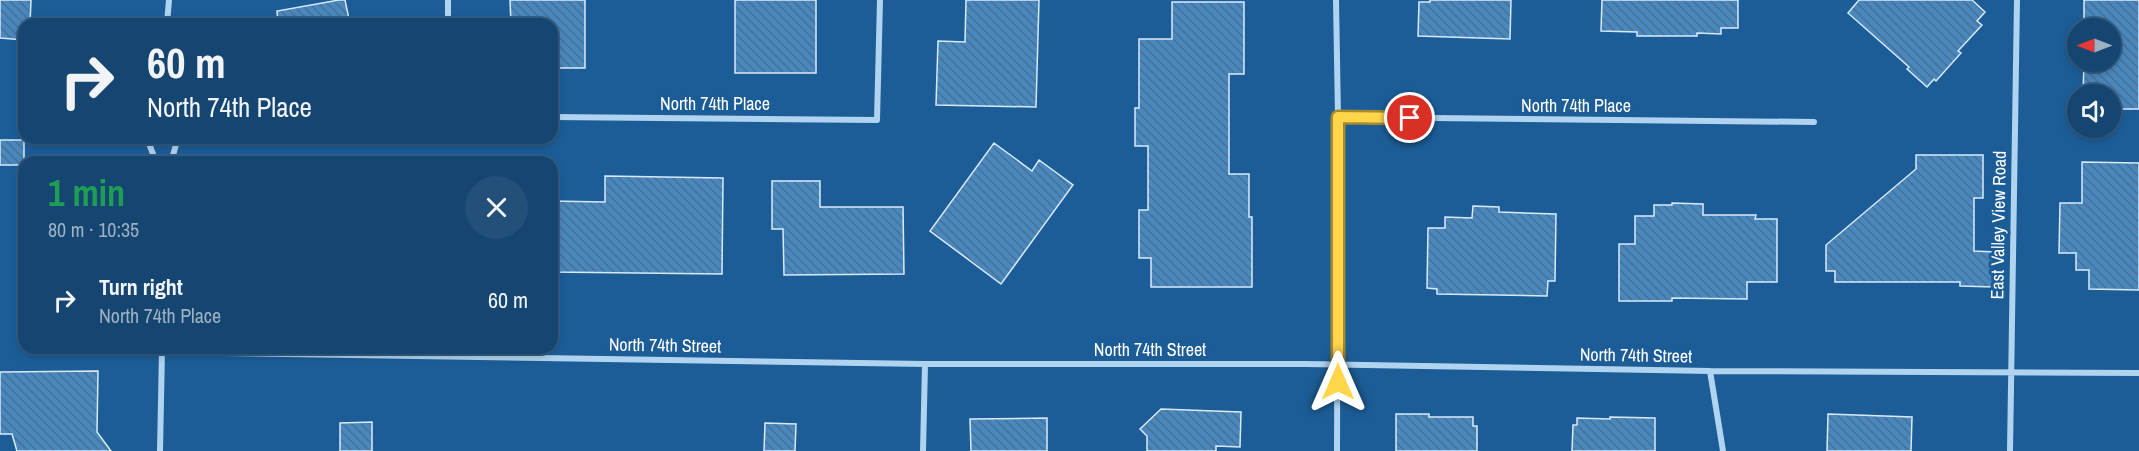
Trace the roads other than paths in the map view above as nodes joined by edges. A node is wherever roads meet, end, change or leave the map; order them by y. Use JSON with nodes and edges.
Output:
{"nodes":[{"id":1,"x":169,"y":0,"type":"edge"},
{"id":2,"x":448,"y":0,"type":"edge"},
{"id":3,"x":880,"y":0,"type":"edge"},
{"id":4,"x":1336,"y":0,"type":"edge"},
{"id":5,"x":2017,"y":0,"type":"edge"},
{"id":6,"x":168,"y":18,"type":"edge"},
{"id":7,"x":448,"y":18,"type":"edge"},
{"id":8,"x":558,"y":117,"type":"edge"},
{"id":9,"x":1338,"y":117,"type":"junction"},
{"id":10,"x":1814,"y":122,"type":"dead end"},
{"id":11,"x":162,"y":354,"type":"edge"},
{"id":12,"x":380,"y":354,"type":"edge"},
{"id":13,"x":925,"y":364,"type":"junction"},
{"id":14,"x":1338,"y":364,"type":"junction"},
{"id":15,"x":1710,"y":371,"type":"junction"},
{"id":16,"x":2011,"y":373,"type":"junction"},
{"id":17,"x":2139,"y":373,"type":"edge"},
{"id":18,"x":160,"y":451,"type":"edge"},
{"id":19,"x":923,"y":451,"type":"edge"},
{"id":20,"x":1336,"y":451,"type":"edge"},
{"id":21,"x":1723,"y":451,"type":"edge"},
{"id":22,"x":2010,"y":451,"type":"edge"}],
"edges":[{"from":1,"to":6,"type":"street"},
{"from":2,"to":7,"type":"street"},
{"from":3,"to":8,"type":"street","name":"North 74th Place"},
{"from":4,"to":9,"type":"street"},
{"from":5,"to":16,"type":"street","name":"East Valley View Road"},
{"from":9,"to":10,"type":"street","name":"North 74th Place"},
{"from":9,"to":14,"type":"street"},
{"from":11,"to":18,"type":"street"},
{"from":12,"to":13,"type":"street","name":"North 74th Street"},
{"from":13,"to":14,"type":"street","name":"North 74th Street"},
{"from":13,"to":19,"type":"street"},
{"from":14,"to":15,"type":"street","name":"North 74th Street"},
{"from":14,"to":20,"type":"street"},
{"from":15,"to":16,"type":"street","name":"North 74th Street"},
{"from":15,"to":21,"type":"street"},
{"from":16,"to":17,"type":"street","name":"North 74th Street"},
{"from":16,"to":22,"type":"street","name":"East Valley View Road"}]}
